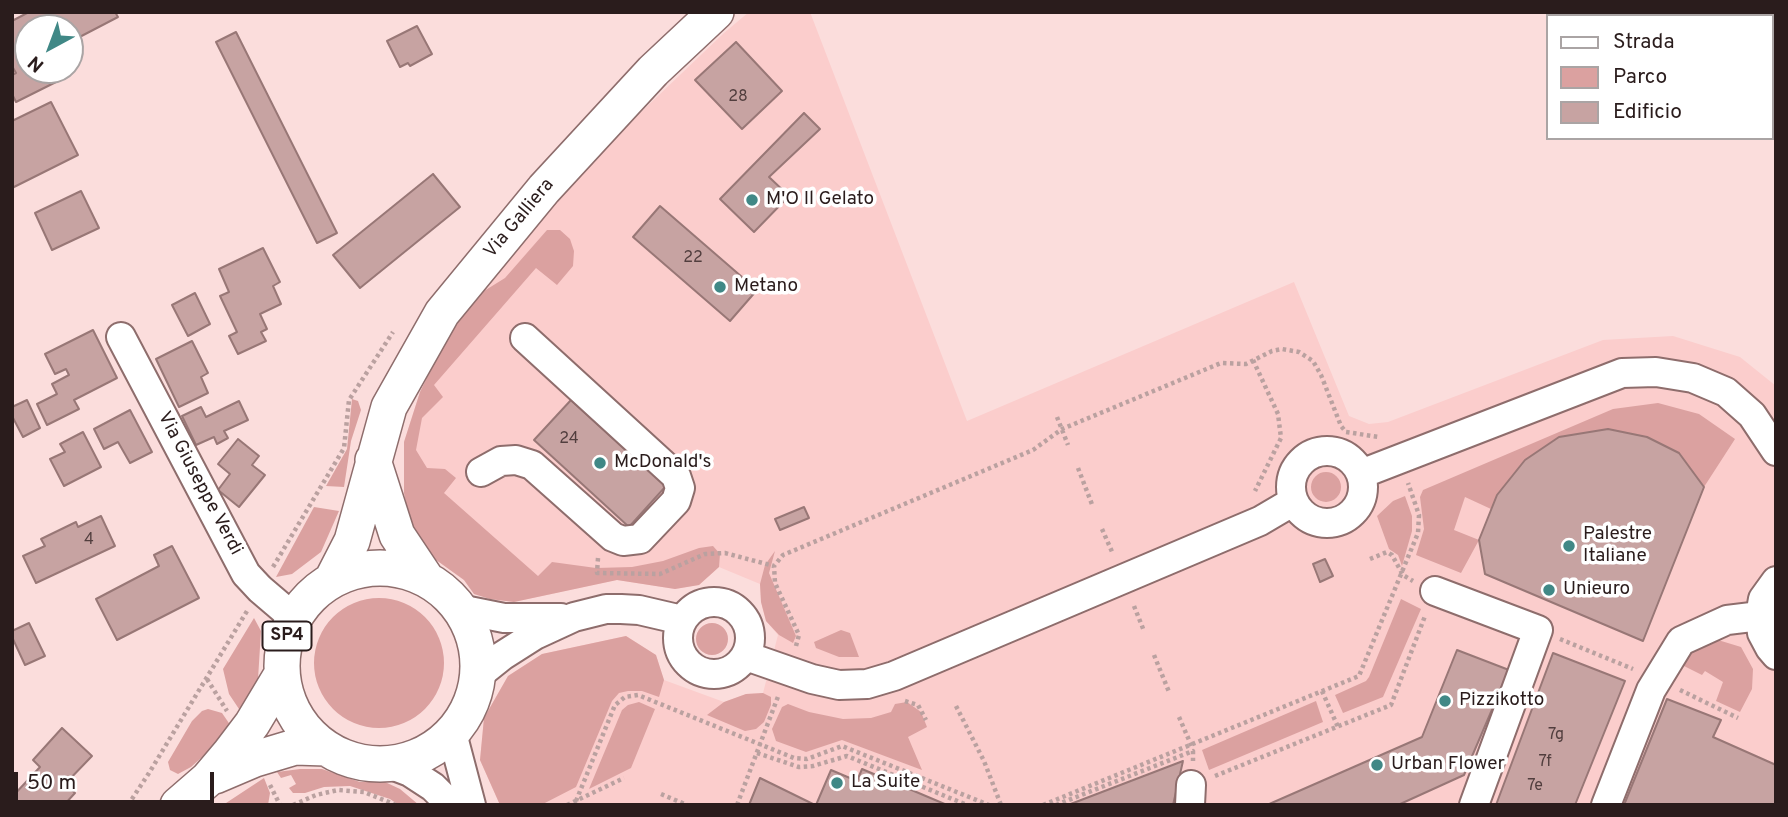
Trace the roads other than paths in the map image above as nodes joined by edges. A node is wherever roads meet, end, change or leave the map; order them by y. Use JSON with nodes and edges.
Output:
{"nodes":[{"id":1,"x":716,"y":12,"type":"edge"},
{"id":2,"x":121,"y":337,"type":"dead end"},
{"id":3,"x":525,"y":338,"type":"dead end"},
{"id":4,"x":1776,"y":451,"type":"edge"},
{"id":5,"x":358,"y":454,"type":"junction"},
{"id":6,"x":481,"y":472,"type":"dead end"},
{"id":7,"x":1361,"y":474,"type":"junction"},
{"id":8,"x":1294,"y":500,"type":"junction"},
{"id":9,"x":332,"y":580,"type":"junction"},
{"id":10,"x":427,"y":580,"type":"junction"},
{"id":11,"x":1776,"y":582,"type":"edge"},
{"id":12,"x":1435,"y":591,"type":"road end"},
{"id":13,"x":459,"y":608,"type":"junction"},
{"id":14,"x":1760,"y":616,"type":"junction"},
{"id":15,"x":574,"y":617,"type":"junction"},
{"id":16,"x":294,"y":618,"type":"junction"},
{"id":17,"x":682,"y":620,"type":"junction"},
{"id":18,"x":1776,"y":655,"type":"edge"},
{"id":19,"x":746,"y":656,"type":"junction"},
{"id":20,"x":282,"y":674,"type":"junction"},
{"id":21,"x":477,"y":681,"type":"junction"},
{"id":22,"x":452,"y":733,"type":"junction"},
{"id":23,"x":326,"y":748,"type":"junction"},
{"id":24,"x":389,"y":764,"type":"junction"},
{"id":25,"x":208,"y":779,"type":"junction"},
{"id":26,"x":178,"y":805,"type":"edge"},
{"id":27,"x":451,"y":805,"type":"edge"},
{"id":28,"x":471,"y":805,"type":"edge"},
{"id":29,"x":1474,"y":805,"type":"edge"},
{"id":30,"x":1606,"y":805,"type":"edge"}],
"edges":[{"from":1,"to":5,"type":"main road","name":"Via Galliera"},
{"from":2,"to":16,"type":"street","name":"Via Giuseppe Verdi"},
{"from":3,"to":6,"type":"street"},
{"from":4,"to":7,"type":"street"},
{"from":5,"to":9,"type":"main road","name":"Via Galliera"},
{"from":5,"to":10,"type":"main road"},
{"from":7,"to":8,"type":"street"},
{"from":7,"to":8,"type":"street"},
{"from":8,"to":19,"type":"street"},
{"from":9,"to":10,"type":"main road","number":"SP4"},
{"from":9,"to":16,"type":"main road","number":"SP4"},
{"from":10,"to":13,"type":"main road","number":"SP4"},
{"from":11,"to":14,"type":"street"},
{"from":12,"to":29,"type":"street"},
{"from":13,"to":15,"type":"street"},
{"from":13,"to":21,"type":"main road","number":"SP4"},
{"from":14,"to":18,"type":"street"},
{"from":14,"to":30,"type":"street"},
{"from":15,"to":17,"type":"street"},
{"from":15,"to":21,"type":"street"},
{"from":16,"to":20,"type":"main road","number":"SP4"},
{"from":17,"to":19,"type":"street"},
{"from":17,"to":19,"type":"street"},
{"from":20,"to":23,"type":"main road","number":"SP4"},
{"from":20,"to":25,"type":"main road"},
{"from":21,"to":22,"type":"main road","number":"SP4"},
{"from":22,"to":24,"type":"main road","number":"SP4"},
{"from":22,"to":28,"type":"street"},
{"from":23,"to":24,"type":"main road","number":"SP4"},
{"from":23,"to":25,"type":"main road"},
{"from":24,"to":27,"type":"street"},
{"from":25,"to":26,"type":"main road"}]}
